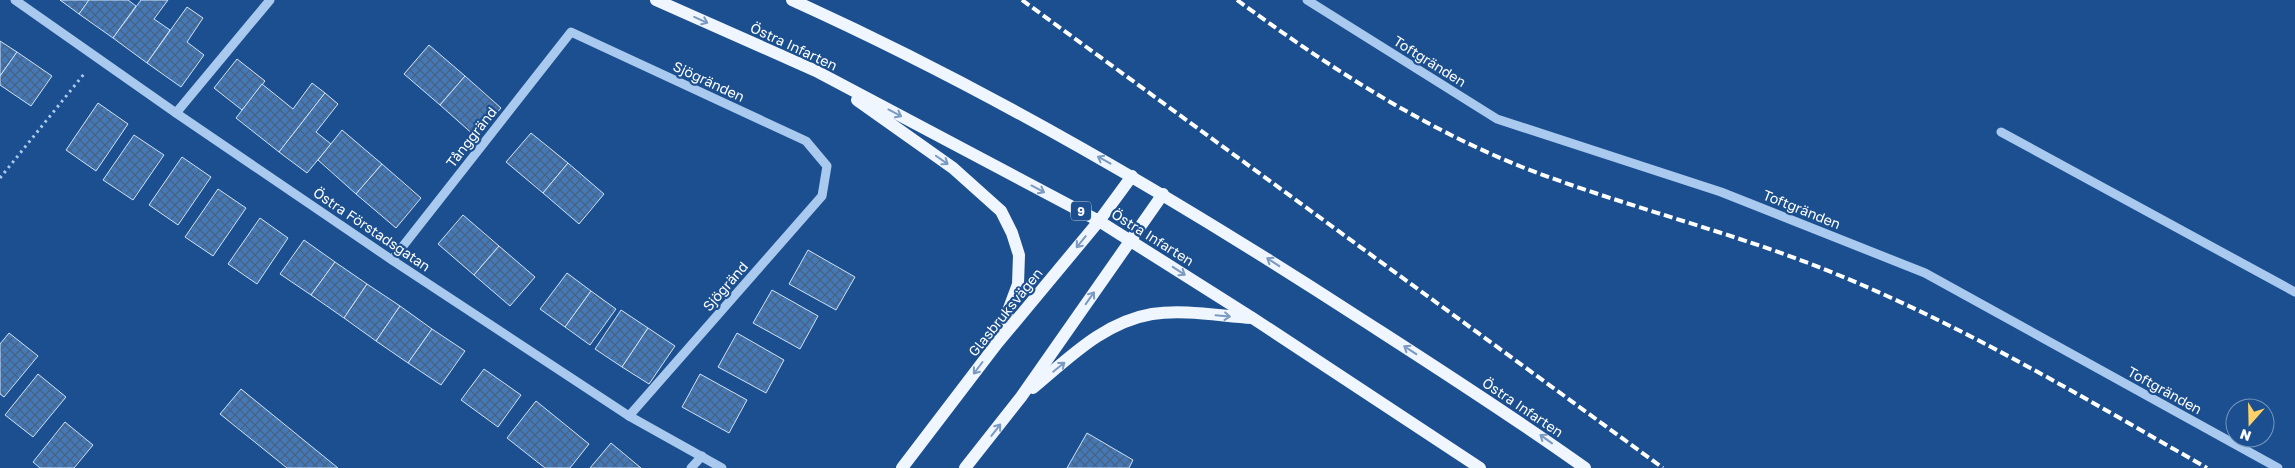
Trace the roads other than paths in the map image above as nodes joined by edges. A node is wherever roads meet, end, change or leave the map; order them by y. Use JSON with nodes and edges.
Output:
{"nodes":[{"id":1,"x":15,"y":0,"type":"edge"},
{"id":2,"x":270,"y":0,"type":"edge"},
{"id":3,"x":656,"y":0,"type":"edge"},
{"id":4,"x":792,"y":0,"type":"edge"},
{"id":5,"x":1307,"y":0,"type":"edge"},
{"id":6,"x":571,"y":32,"type":"joint"},
{"id":7,"x":816,"y":72,"type":"junction"},
{"id":8,"x":176,"y":113,"type":"junction"},
{"id":9,"x":2001,"y":132,"type":"dead end"},
{"id":10,"x":826,"y":166,"type":"joint"},
{"id":11,"x":1132,"y":176,"type":"junction"},
{"id":12,"x":1162,"y":194,"type":"junction"},
{"id":13,"x":1099,"y":221,"type":"junction"},
{"id":14,"x":1130,"y":240,"type":"junction"},
{"id":15,"x":392,"y":260,"type":"junction"},
{"id":16,"x":2295,"y":292,"type":"edge"},
{"id":17,"x":1254,"y":319,"type":"junction"},
{"id":18,"x":995,"y":346,"type":"junction"},
{"id":19,"x":1021,"y":398,"type":"junction"},
{"id":20,"x":629,"y":416,"type":"junction"},
{"id":21,"x":702,"y":456,"type":"junction"},
{"id":22,"x":691,"y":468,"type":"edge"},
{"id":23,"x":722,"y":468,"type":"edge"},
{"id":24,"x":902,"y":468,"type":"edge"},
{"id":25,"x":965,"y":468,"type":"edge"},
{"id":26,"x":1480,"y":468,"type":"edge"},
{"id":27,"x":1585,"y":468,"type":"edge"},
{"id":28,"x":2278,"y":468,"type":"edge"}],
"edges":[{"from":1,"to":8,"type":"street","name":"Östra Förstadsgatan"},
{"from":2,"to":8,"type":"street"},
{"from":3,"to":7,"type":"main road","name":"Östra Infarten","number":"9","one_way":true},
{"from":11,"to":4,"type":"main road","name":"Östra Infarten","one_way":true},
{"from":5,"to":28,"type":"street","name":"Toftgränden"},
{"from":6,"to":10,"type":"street","name":"Sjögränden"},
{"from":6,"to":15,"type":"street","name":"Tånggränd"},
{"from":7,"to":13,"type":"main road","name":"Östra Infarten","number":"9","one_way":true},
{"from":7,"to":18,"type":"main road","one_way":true},
{"from":8,"to":15,"type":"street","name":"Östra Förstadsgatan"},
{"from":9,"to":16,"type":"street"},
{"from":10,"to":20,"type":"street","name":"Sjögränd"},
{"from":11,"to":12,"type":"main road","name":"Östra Infarten"},
{"from":11,"to":13,"type":"main road","name":"Glasbruksvägen"},
{"from":12,"to":14,"type":"main road"},
{"from":27,"to":12,"type":"main road","name":"Östra Infarten","one_way":true},
{"from":13,"to":14,"type":"main road","name":"Östra Infarten","number":"9"},
{"from":13,"to":18,"type":"main road","name":"Glasbruksvägen","one_way":true},
{"from":14,"to":17,"type":"main road","name":"Östra Infarten","number":"9","one_way":true},
{"from":19,"to":14,"type":"main road","one_way":true},
{"from":15,"to":20,"type":"street","name":"Östra Förstadsgatan"},
{"from":19,"to":17,"type":"main road","one_way":true},
{"from":17,"to":26,"type":"main road","name":"Östra Infarten","number":"9"},
{"from":18,"to":24,"type":"main road","name":"Glasbruksvägen","one_way":true},
{"from":25,"to":19,"type":"main road","one_way":true},
{"from":20,"to":21,"type":"street","name":"Östra Förstadsgatan"},
{"from":21,"to":22,"type":"street"},
{"from":21,"to":23,"type":"street","name":"Östra Förstadsgatan"}]}
